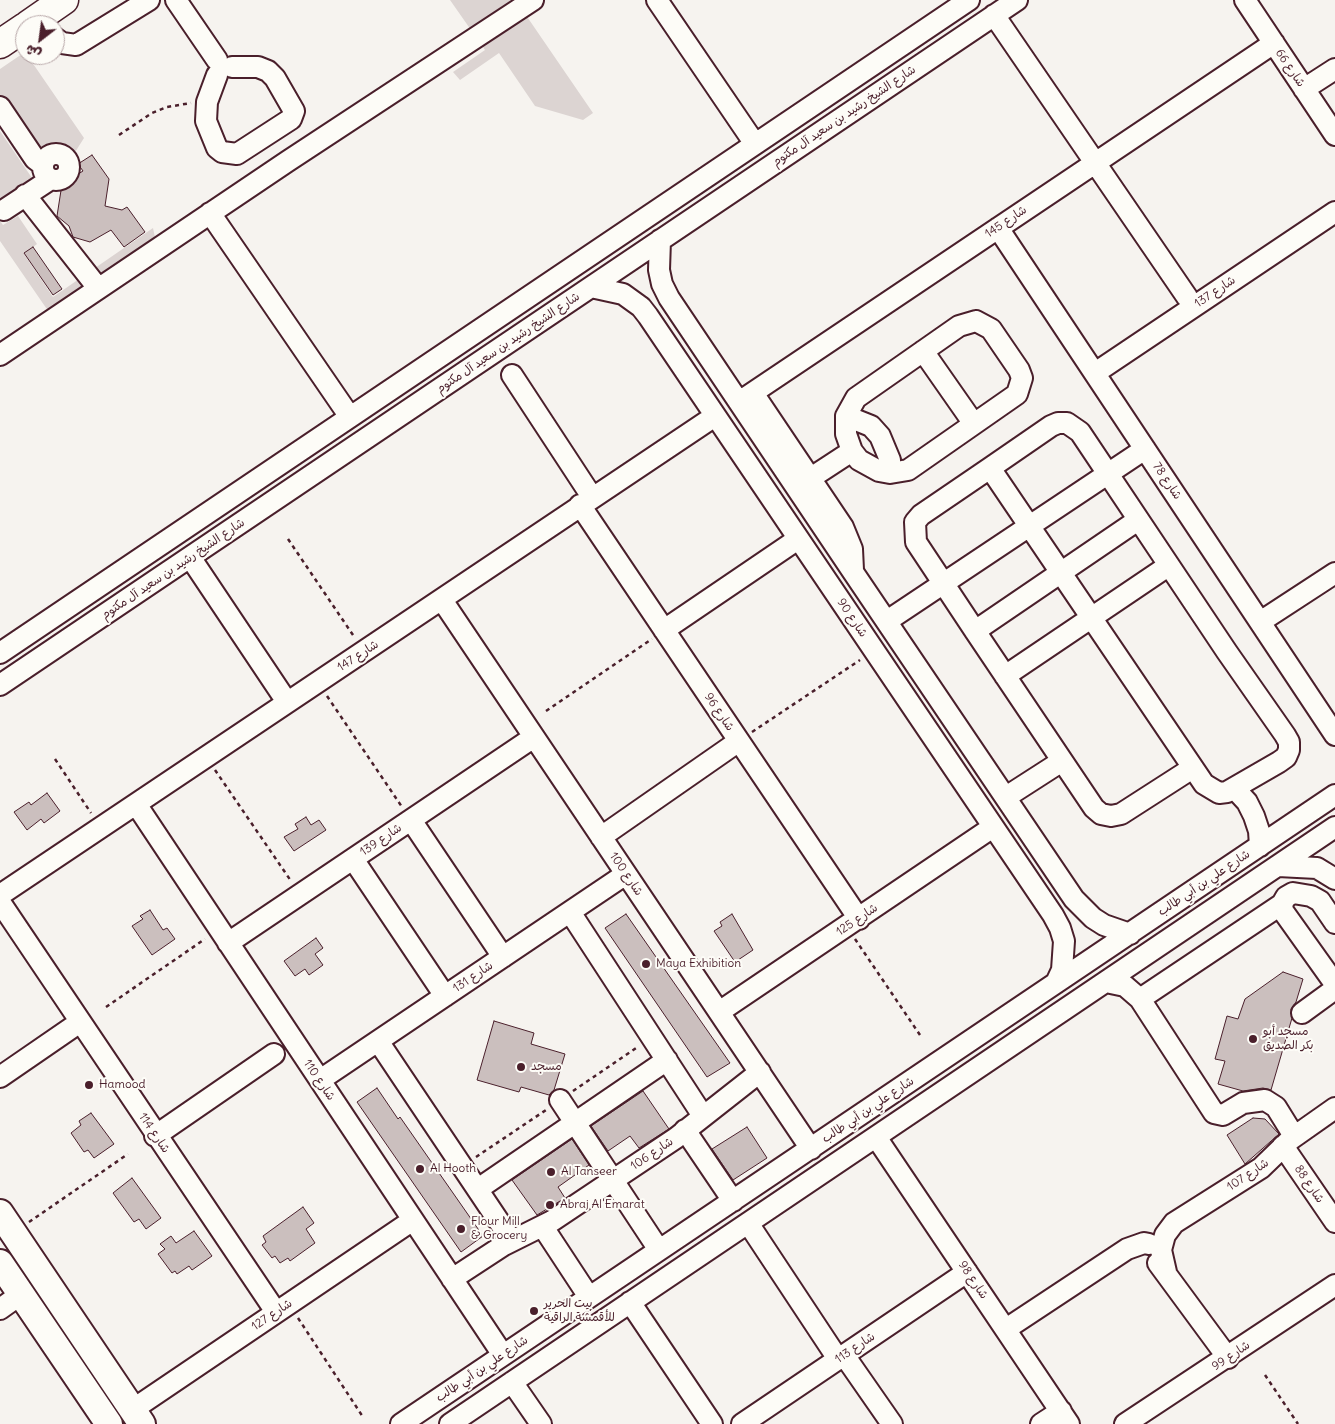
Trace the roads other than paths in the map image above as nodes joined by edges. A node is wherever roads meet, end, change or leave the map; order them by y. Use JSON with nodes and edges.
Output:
{"nodes":[{"id":1,"x":64,"y":0,"type":"edge"},
{"id":2,"x":149,"y":0,"type":"edge"},
{"id":3,"x":176,"y":0,"type":"edge"},
{"id":4,"x":533,"y":0,"type":"edge"},
{"id":5,"x":657,"y":0,"type":"edge"},
{"id":6,"x":969,"y":0,"type":"edge"},
{"id":7,"x":1017,"y":0,"type":"edge"},
{"id":8,"x":1245,"y":0,"type":"edge"},
{"id":9,"x":43,"y":15,"type":"edge"},
{"id":10,"x":994,"y":15,"type":"junction"},
{"id":11,"x":15,"y":34,"type":"edge"},
{"id":12,"x":65,"y":43,"type":"edge"},
{"id":13,"x":1274,"y":43,"type":"junction"},
{"id":14,"x":0,"y":44,"type":"edge"},
{"id":15,"x":222,"y":67,"type":"junction"},
{"id":16,"x":1335,"y":69,"type":"edge"},
{"id":17,"x":1304,"y":89,"type":"junction"},
{"id":18,"x":0,"y":107,"type":"edge"},
{"id":19,"x":787,"y":123,"type":"junction"},
{"id":20,"x":268,"y":134,"type":"junction"},
{"id":21,"x":1335,"y":135,"type":"edge"},
{"id":22,"x":755,"y":144,"type":"junction"},
{"id":23,"x":802,"y":144,"type":"junction"},
{"id":24,"x":288,"y":161,"type":"junction"},
{"id":25,"x":1095,"y":163,"type":"junction"},
{"id":26,"x":24,"y":196,"type":"junction"},
{"id":27,"x":4,"y":210,"type":"dead end"},
{"id":28,"x":1335,"y":212,"type":"edge"},
{"id":29,"x":210,"y":214,"type":"junction"},
{"id":30,"x":998,"y":228,"type":"junction"},
{"id":31,"x":660,"y":240,"type":"junction"},
{"id":32,"x":591,"y":287,"type":"junction"},
{"id":33,"x":98,"y":288,"type":"junction"},
{"id":34,"x":1187,"y":297,"type":"dead end"},
{"id":35,"x":700,"y":345,"type":"junction"},
{"id":36,"x":923,"y":351,"type":"junction"},
{"id":37,"x":0,"y":355,"type":"edge"},
{"id":38,"x":439,"y":356,"type":"junction"},
{"id":39,"x":677,"y":358,"type":"junction"},
{"id":40,"x":416,"y":371,"type":"junction"},
{"id":41,"x":1095,"y":373,"type":"junction"},
{"id":42,"x":512,"y":375,"type":"dead end"},
{"id":43,"x":454,"y":380,"type":"junction"},
{"id":44,"x":433,"y":394,"type":"junction"},
{"id":45,"x":746,"y":398,"type":"junction"},
{"id":46,"x":715,"y":416,"type":"junction"},
{"id":47,"x":846,"y":416,"type":"junction"},
{"id":48,"x":350,"y":417,"type":"junction"},
{"id":49,"x":974,"y":424,"type":"junction"},
{"id":50,"x":1145,"y":449,"type":"junction"},
{"id":51,"x":852,"y":451,"type":"junction"},
{"id":52,"x":990,"y":468,"type":"junction"},
{"id":53,"x":890,"y":473,"type":"junction"},
{"id":54,"x":1107,"y":474,"type":"junction"},
{"id":55,"x":803,"y":483,"type":"junction"},
{"id":56,"x":586,"y":501,"type":"junction"},
{"id":57,"x":1138,"y":520,"type":"junction"},
{"id":58,"x":1029,"y":526,"type":"junction"},
{"id":59,"x":798,"y":539,"type":"junction"},
{"id":60,"x":190,"y":557,"type":"junction"},
{"id":61,"x":1168,"y":566,"type":"junction"},
{"id":62,"x":1060,"y":573,"type":"junction"},
{"id":63,"x":1335,"y":573,"type":"edge"},
{"id":64,"x":858,"y":580,"type":"junction"},
{"id":65,"x":943,"y":584,"type":"junction"},
{"id":66,"x":831,"y":587,"type":"junction"},
{"id":67,"x":442,"y":600,"type":"junction"},
{"id":68,"x":843,"y":605,"type":"junction"},
{"id":69,"x":1090,"y":618,"type":"junction"},
{"id":70,"x":887,"y":621,"type":"junction"},
{"id":71,"x":1260,"y":622,"type":"junction"},
{"id":72,"x":664,"y":630,"type":"junction"},
{"id":73,"x":975,"y":631,"type":"junction"},
{"id":74,"x":0,"y":653,"type":"edge"},
{"id":75,"x":1005,"y":676,"type":"junction"},
{"id":76,"x":0,"y":685,"type":"edge"},
{"id":77,"x":287,"y":702,"type":"junction"},
{"id":78,"x":1335,"y":735,"type":"edge"},
{"id":79,"x":534,"y":737,"type":"junction"},
{"id":80,"x":739,"y":741,"type":"junction"},
{"id":81,"x":1062,"y":761,"type":"junction"},
{"id":82,"x":1191,"y":769,"type":"junction"},
{"id":83,"x":1235,"y":788,"type":"junction"},
{"id":84,"x":1335,"y":795,"type":"edge"},
{"id":85,"x":1006,"y":797,"type":"junction"},
{"id":86,"x":136,"y":804,"type":"junction"},
{"id":87,"x":411,"y":820,"type":"junction"},
{"id":88,"x":993,"y":827,"type":"junction"},
{"id":89,"x":1335,"y":827,"type":"edge"},
{"id":90,"x":601,"y":837,"type":"junction"},
{"id":91,"x":1260,"y":846,"type":"junction"},
{"id":92,"x":353,"y":859,"type":"junction"},
{"id":93,"x":1051,"y":864,"type":"junction"},
{"id":94,"x":1278,"y":866,"type":"junction"},
{"id":95,"x":626,"y":874,"type":"junction"},
{"id":96,"x":1028,"y":878,"type":"junction"},
{"id":97,"x":1335,"y":879,"type":"edge"},
{"id":98,"x":1209,"y":880,"type":"junction"},
{"id":99,"x":0,"y":895,"type":"edge"},
{"id":100,"x":0,"y":902,"type":"edge"},
{"id":101,"x":1224,"y":902,"type":"junction"},
{"id":102,"x":1282,"y":904,"type":"junction"},
{"id":103,"x":570,"y":912,"type":"junction"},
{"id":104,"x":853,"y":923,"type":"junction"},
{"id":105,"x":1335,"y":923,"type":"edge"},
{"id":106,"x":1242,"y":929,"type":"junction"},
{"id":107,"x":1130,"y":934,"type":"junction"},
{"id":108,"x":223,"y":936,"type":"junction"},
{"id":109,"x":503,"y":957,"type":"junction"},
{"id":110,"x":1106,"y":982,"type":"junction"},
{"id":111,"x":1056,"y":983,"type":"junction"},
{"id":112,"x":1335,"y":984,"type":"edge"},
{"id":113,"x":1335,"y":989,"type":"edge"},
{"id":114,"x":445,"y":996,"type":"junction"},
{"id":115,"x":1140,"y":998,"type":"junction"},
{"id":116,"x":719,"y":1012,"type":"junction"},
{"id":117,"x":1302,"y":1013,"type":"dead end"},
{"id":118,"x":80,"y":1022,"type":"junction"},
{"id":119,"x":378,"y":1041,"type":"junction"},
{"id":120,"x":274,"y":1054,"type":"dead end"},
{"id":121,"x":667,"y":1060,"type":"junction"},
{"id":122,"x":760,"y":1072,"type":"junction"},
{"id":123,"x":0,"y":1077,"type":"edge"},
{"id":124,"x":320,"y":1080,"type":"junction"},
{"id":125,"x":560,"y":1100,"type":"dead end"},
{"id":126,"x":1335,"y":1108,"type":"edge"},
{"id":127,"x":703,"y":1116,"type":"junction"},
{"id":128,"x":575,"y":1123,"type":"junction"},
{"id":129,"x":685,"y":1130,"type":"junction"},
{"id":130,"x":155,"y":1136,"type":"junction"},
{"id":131,"x":876,"y":1137,"type":"junction"},
{"id":132,"x":1289,"y":1141,"type":"junction"},
{"id":133,"x":811,"y":1148,"type":"junction"},
{"id":134,"x":613,"y":1180,"type":"junction"},
{"id":135,"x":478,"y":1189,"type":"junction"},
{"id":136,"x":732,"y":1201,"type":"junction"},
{"id":137,"x":1180,"y":1219,"type":"junction"},
{"id":138,"x":413,"y":1220,"type":"junction"},
{"id":139,"x":1335,"y":1222,"type":"edge"},
{"id":140,"x":7,"y":1223,"type":"edge"},
{"id":141,"x":748,"y":1223,"type":"junction"},
{"id":142,"x":543,"y":1227,"type":"junction"},
{"id":143,"x":685,"y":1232,"type":"junction"},
{"id":144,"x":512,"y":1241,"type":"junction"},
{"id":145,"x":1149,"y":1244,"type":"junction"},
{"id":146,"x":653,"y":1254,"type":"junction"},
{"id":147,"x":699,"y":1256,"type":"junction"},
{"id":148,"x":0,"y":1263,"type":"edge"},
{"id":149,"x":967,"y":1272,"type":"junction"},
{"id":150,"x":1166,"y":1272,"type":"junction"},
{"id":151,"x":452,"y":1280,"type":"junction"},
{"id":152,"x":663,"y":1280,"type":"junction"},
{"id":153,"x":1335,"y":1285,"type":"edge"},
{"id":154,"x":589,"y":1297,"type":"junction"},
{"id":155,"x":10,"y":1301,"type":"edge"},
{"id":156,"x":630,"y":1302,"type":"junction"},
{"id":157,"x":282,"y":1308,"type":"junction"},
{"id":158,"x":1006,"y":1329,"type":"junction"},
{"id":159,"x":503,"y":1355,"type":"junction"},
{"id":160,"x":841,"y":1357,"type":"junction"},
{"id":161,"x":1228,"y":1358,"type":"junction"},
{"id":162,"x":107,"y":1373,"type":"junction"},
{"id":163,"x":512,"y":1382,"type":"junction"},
{"id":164,"x":85,"y":1388,"type":"junction"},
{"id":165,"x":137,"y":1417,"type":"edge"},
{"id":166,"x":1065,"y":1418,"type":"edge"},
{"id":167,"x":109,"y":1424,"type":"edge"},
{"id":168,"x":401,"y":1424,"type":"edge"},
{"id":169,"x":450,"y":1424,"type":"edge"},
{"id":170,"x":541,"y":1424,"type":"edge"},
{"id":171,"x":712,"y":1424,"type":"edge"},
{"id":172,"x":742,"y":1424,"type":"edge"},
{"id":173,"x":892,"y":1424,"type":"edge"},
{"id":174,"x":1041,"y":1424,"type":"edge"},
{"id":175,"x":1125,"y":1424,"type":"edge"}],
"edges":[{"from":1,"to":9,"type":"highway"},
{"from":2,"to":12,"type":"street"},
{"from":3,"to":15,"type":"street"},
{"from":4,"to":24,"type":"street"},
{"from":5,"to":22,"type":"street"},
{"from":6,"to":19,"type":"street"},
{"from":7,"to":10,"type":"street","name":"شارع الشيخ رشيد بن سعيد آل مكتوم"},
{"from":8,"to":13,"type":"street","name":"شارع 66"},
{"from":10,"to":23,"type":"street","name":"شارع الشيخ رشيد بن سعيد آل مكتوم"},
{"from":10,"to":25,"type":"street"},
{"from":11,"to":14,"type":"highway"},
{"from":13,"to":17,"type":"street","name":"شارع 66"},
{"from":13,"to":25,"type":"street","name":"شارع 145"},
{"from":15,"to":20,"type":"street"},
{"from":15,"to":20,"type":"street"},
{"from":16,"to":17,"type":"street"},
{"from":17,"to":21,"type":"street","name":"شارع 66"},
{"from":18,"to":26,"type":"street"},
{"from":19,"to":22,"type":"street"},
{"from":19,"to":23,"type":"street"},
{"from":20,"to":24,"type":"street"},
{"from":22,"to":38,"type":"street"},
{"from":23,"to":31,"type":"street","name":"شارع الشيخ رشيد بن سعيد آل مكتوم"},
{"from":24,"to":29,"type":"street"},
{"from":25,"to":30,"type":"street","name":"شارع 145"},
{"from":25,"to":34,"type":"street"},
{"from":26,"to":27,"type":"street"},
{"from":26,"to":33,"type":"street"},
{"from":28,"to":41,"type":"street","name":"شارع 137"},
{"from":29,"to":33,"type":"street"},
{"from":29,"to":48,"type":"street"},
{"from":30,"to":41,"type":"street","name":"شارع 78"},
{"from":30,"to":45,"type":"street","name":"شارع 145"},
{"from":31,"to":32,"type":"street","name":"شارع الشيخ رشيد بن سعيد آل مكتوم"},
{"from":31,"to":35,"type":"street"},
{"from":32,"to":39,"type":"street","name":"شارع 90"},
{"from":32,"to":43,"type":"street","name":"شارع الشيخ رشيد بن سعيد آل مكتوم"},
{"from":33,"to":37,"type":"street"},
{"from":35,"to":39,"type":"street"},
{"from":35,"to":45,"type":"street"},
{"from":36,"to":47,"type":"street"},
{"from":36,"to":49,"type":"street"},
{"from":36,"to":49,"type":"street"},
{"from":38,"to":40,"type":"street"},
{"from":38,"to":43,"type":"street"},
{"from":39,"to":46,"type":"street","name":"شارع 90"},
{"from":40,"to":44,"type":"street"},
{"from":40,"to":48,"type":"street"},
{"from":41,"to":50,"type":"street","name":"شارع 78"},
{"from":42,"to":56,"type":"street","name":"شارع 96"},
{"from":43,"to":44,"type":"street","name":"شارع الشيخ رشيد بن سعيد آل مكتوم"},
{"from":44,"to":60,"type":"street","name":"شارع الشيخ رشيد بن سعيد آل مكتوم"},
{"from":45,"to":55,"type":"street"},
{"from":46,"to":56,"type":"street","name":"شارع 147"},
{"from":46,"to":59,"type":"street","name":"شارع 90"},
{"from":47,"to":51,"type":"street"},
{"from":47,"to":53,"type":"street"},
{"from":48,"to":74,"type":"street"},
{"from":49,"to":53,"type":"street"},
{"from":50,"to":54,"type":"street"},
{"from":50,"to":71,"type":"street","name":"شارع 78"},
{"from":51,"to":53,"type":"street"},
{"from":51,"to":55,"type":"street"},
{"from":52,"to":54,"type":"street"},
{"from":52,"to":58,"type":"street"},
{"from":52,"to":65,"type":"street"},
{"from":54,"to":57,"type":"street"},
{"from":54,"to":58,"type":"street"},
{"from":55,"to":64,"type":"street"},
{"from":56,"to":67,"type":"street","name":"شارع 147"},
{"from":56,"to":72,"type":"street","name":"شارع 96"},
{"from":57,"to":61,"type":"street"},
{"from":57,"to":62,"type":"street"},
{"from":58,"to":62,"type":"street"},
{"from":58,"to":65,"type":"street"},
{"from":59,"to":66,"type":"street","name":"شارع 90"},
{"from":59,"to":72,"type":"street"},
{"from":60,"to":76,"type":"street","name":"شارع الشيخ رشيد بن سعيد آل مكتوم"},
{"from":60,"to":77,"type":"street"},
{"from":61,"to":69,"type":"street"},
{"from":61,"to":83,"type":"street"},
{"from":62,"to":69,"type":"street"},
{"from":62,"to":73,"type":"street"},
{"from":63,"to":71,"type":"street"},
{"from":64,"to":66,"type":"street"},
{"from":64,"to":68,"type":"street"},
{"from":64,"to":70,"type":"street"},
{"from":65,"to":70,"type":"street"},
{"from":65,"to":73,"type":"street"},
{"from":66,"to":68,"type":"street","name":"شارع 90"},
{"from":67,"to":77,"type":"street","name":"شارع 147"},
{"from":67,"to":79,"type":"street","name":"شارع 100"},
{"from":68,"to":88,"type":"street","name":"شارع 90"},
{"from":69,"to":75,"type":"street"},
{"from":69,"to":82,"type":"street"},
{"from":70,"to":85,"type":"street"},
{"from":71,"to":78,"type":"street","name":"شارع 78"},
{"from":72,"to":80,"type":"street","name":"شارع 96"},
{"from":73,"to":75,"type":"street"},
{"from":75,"to":81,"type":"street"},
{"from":77,"to":86,"type":"street","name":"شارع 147"},
{"from":79,"to":87,"type":"street","name":"شارع 139"},
{"from":79,"to":90,"type":"street","name":"شارع 100"},
{"from":80,"to":90,"type":"street"},
{"from":80,"to":104,"type":"street","name":"شارع 96"},
{"from":81,"to":82,"type":"street"},
{"from":81,"to":85,"type":"street"},
{"from":82,"to":83,"type":"street"},
{"from":83,"to":91,"type":"street"},
{"from":84,"to":91,"type":"street","name":"شارع علي بن أبي طالب"},
{"from":85,"to":93,"type":"street"},
{"from":86,"to":99,"type":"street","name":"شارع 147"},
{"from":86,"to":108,"type":"street","name":"شارع 110"},
{"from":87,"to":92,"type":"street","name":"شارع 139"},
{"from":87,"to":109,"type":"street"},
{"from":88,"to":96,"type":"street","name":"شارع 90"},
{"from":88,"to":104,"type":"street","name":"شارع 125"},
{"from":89,"to":94,"type":"street"},
{"from":90,"to":95,"type":"street","name":"شارع 100"},
{"from":91,"to":98,"type":"street","name":"شارع علي بن أبي طالب"},
{"from":92,"to":108,"type":"street","name":"شارع 139"},
{"from":92,"to":114,"type":"street"},
{"from":93,"to":96,"type":"street"},
{"from":93,"to":107,"type":"street"},
{"from":94,"to":97,"type":"street"},
{"from":94,"to":101,"type":"street"},
{"from":95,"to":103,"type":"street","name":"شارع 131"},
{"from":95,"to":116,"type":"street","name":"شارع 100"},
{"from":96,"to":111,"type":"street","name":"شارع 90"},
{"from":98,"to":101,"type":"street"},
{"from":98,"to":107,"type":"street","name":"شارع علي بن أبي طالب"},
{"from":100,"to":118,"type":"street","name":"شارع 114"},
{"from":101,"to":106,"type":"street"},
{"from":101,"to":110,"type":"street"},
{"from":102,"to":105,"type":"street"},
{"from":102,"to":106,"type":"street"},
{"from":102,"to":112,"type":"street"},
{"from":103,"to":109,"type":"street","name":"شارع 131"},
{"from":103,"to":121,"type":"street"},
{"from":104,"to":116,"type":"street","name":"شارع 125"},
{"from":106,"to":115,"type":"street"},
{"from":107,"to":111,"type":"street","name":"شارع علي بن أبي طالب"},
{"from":108,"to":124,"type":"street","name":"شارع 110"},
{"from":109,"to":114,"type":"street","name":"شارع 131"},
{"from":110,"to":115,"type":"street"},
{"from":110,"to":131,"type":"street"},
{"from":111,"to":133,"type":"street","name":"شارع علي بن أبي طالب"},
{"from":113,"to":117,"type":"street"},
{"from":114,"to":119,"type":"street","name":"شارع 131"},
{"from":115,"to":132,"type":"street","name":"شارع 88"},
{"from":116,"to":122,"type":"street","name":"شارع 100"},
{"from":118,"to":123,"type":"street"},
{"from":118,"to":130,"type":"street","name":"شارع 114"},
{"from":119,"to":124,"type":"street","name":"شارع 131"},
{"from":119,"to":135,"type":"street"},
{"from":120,"to":130,"type":"street"},
{"from":121,"to":127,"type":"street"},
{"from":121,"to":128,"type":"street"},
{"from":122,"to":127,"type":"street","name":"شارع 106"},
{"from":122,"to":133,"type":"street","name":"شارع 100"},
{"from":124,"to":138,"type":"street","name":"شارع 110"},
{"from":125,"to":128,"type":"street"},
{"from":126,"to":132,"type":"street","name":"شارع 107"},
{"from":127,"to":129,"type":"street","name":"شارع 106"},
{"from":128,"to":134,"type":"street"},
{"from":128,"to":135,"type":"street"},
{"from":129,"to":134,"type":"street","name":"شارع 106"},
{"from":129,"to":136,"type":"street"},
{"from":130,"to":157,"type":"street","name":"شارع 114"},
{"from":131,"to":141,"type":"street"},
{"from":131,"to":149,"type":"street","name":"شارع 98"},
{"from":132,"to":137,"type":"street","name":"شارع 107"},
{"from":132,"to":139,"type":"street","name":"شارع 88"},
{"from":133,"to":136,"type":"street","name":"شارع علي بن أبي طالب"},
{"from":134,"to":142,"type":"street","name":"شارع 106"},
{"from":134,"to":146,"type":"street"},
{"from":135,"to":144,"type":"street"},
{"from":136,"to":143,"type":"street","name":"شارع علي بن أبي طالب"},
{"from":137,"to":145,"type":"street","name":"شارع 107"},
{"from":137,"to":150,"type":"street","name":"شارع 107"},
{"from":138,"to":151,"type":"street","name":"شارع 110"},
{"from":138,"to":157,"type":"street","name":"شارع 127"},
{"from":140,"to":162,"type":"main road"},
{"from":141,"to":147,"type":"street"},
{"from":141,"to":160,"type":"street"},
{"from":142,"to":144,"type":"street","name":"شارع 106"},
{"from":142,"to":154,"type":"street"},
{"from":143,"to":146,"type":"street","name":"شارع علي بن أبي طالب"},
{"from":143,"to":147,"type":"street"},
{"from":144,"to":151,"type":"street","name":"شارع 106"},
{"from":145,"to":150,"type":"street","name":"شارع 107"},
{"from":145,"to":158,"type":"street"},
{"from":146,"to":152,"type":"street"},
{"from":146,"to":154,"type":"street","name":"شارع علي بن أبي طالب"},
{"from":147,"to":152,"type":"street"},
{"from":148,"to":155,"type":"main road"},
{"from":149,"to":158,"type":"street","name":"شارع 98"},
{"from":149,"to":160,"type":"street","name":"شارع 113"},
{"from":150,"to":161,"type":"street","name":"شارع 107"},
{"from":151,"to":159,"type":"street","name":"شارع 110"},
{"from":152,"to":156,"type":"street"},
{"from":153,"to":161,"type":"street","name":"شارع 99"},
{"from":154,"to":159,"type":"street","name":"شارع علي بن أبي طالب"},
{"from":155,"to":164,"type":"main road"},
{"from":156,"to":163,"type":"street"},
{"from":156,"to":171,"type":"street"},
{"from":157,"to":165,"type":"street","name":"شارع 127"},
{"from":158,"to":166,"type":"street","name":"شارع 98"},
{"from":159,"to":168,"type":"street","name":"شارع علي بن أبي طالب"},
{"from":160,"to":172,"type":"street","name":"شارع 113"},
{"from":160,"to":173,"type":"street"},
{"from":161,"to":175,"type":"street","name":"شارع 99"},
{"from":162,"to":164,"type":"main road"},
{"from":162,"to":165,"type":"main road"},
{"from":163,"to":169,"type":"street"},
{"from":163,"to":170,"type":"street"},
{"from":164,"to":167,"type":"main road"},
{"from":166,"to":174,"type":"street"}]}
